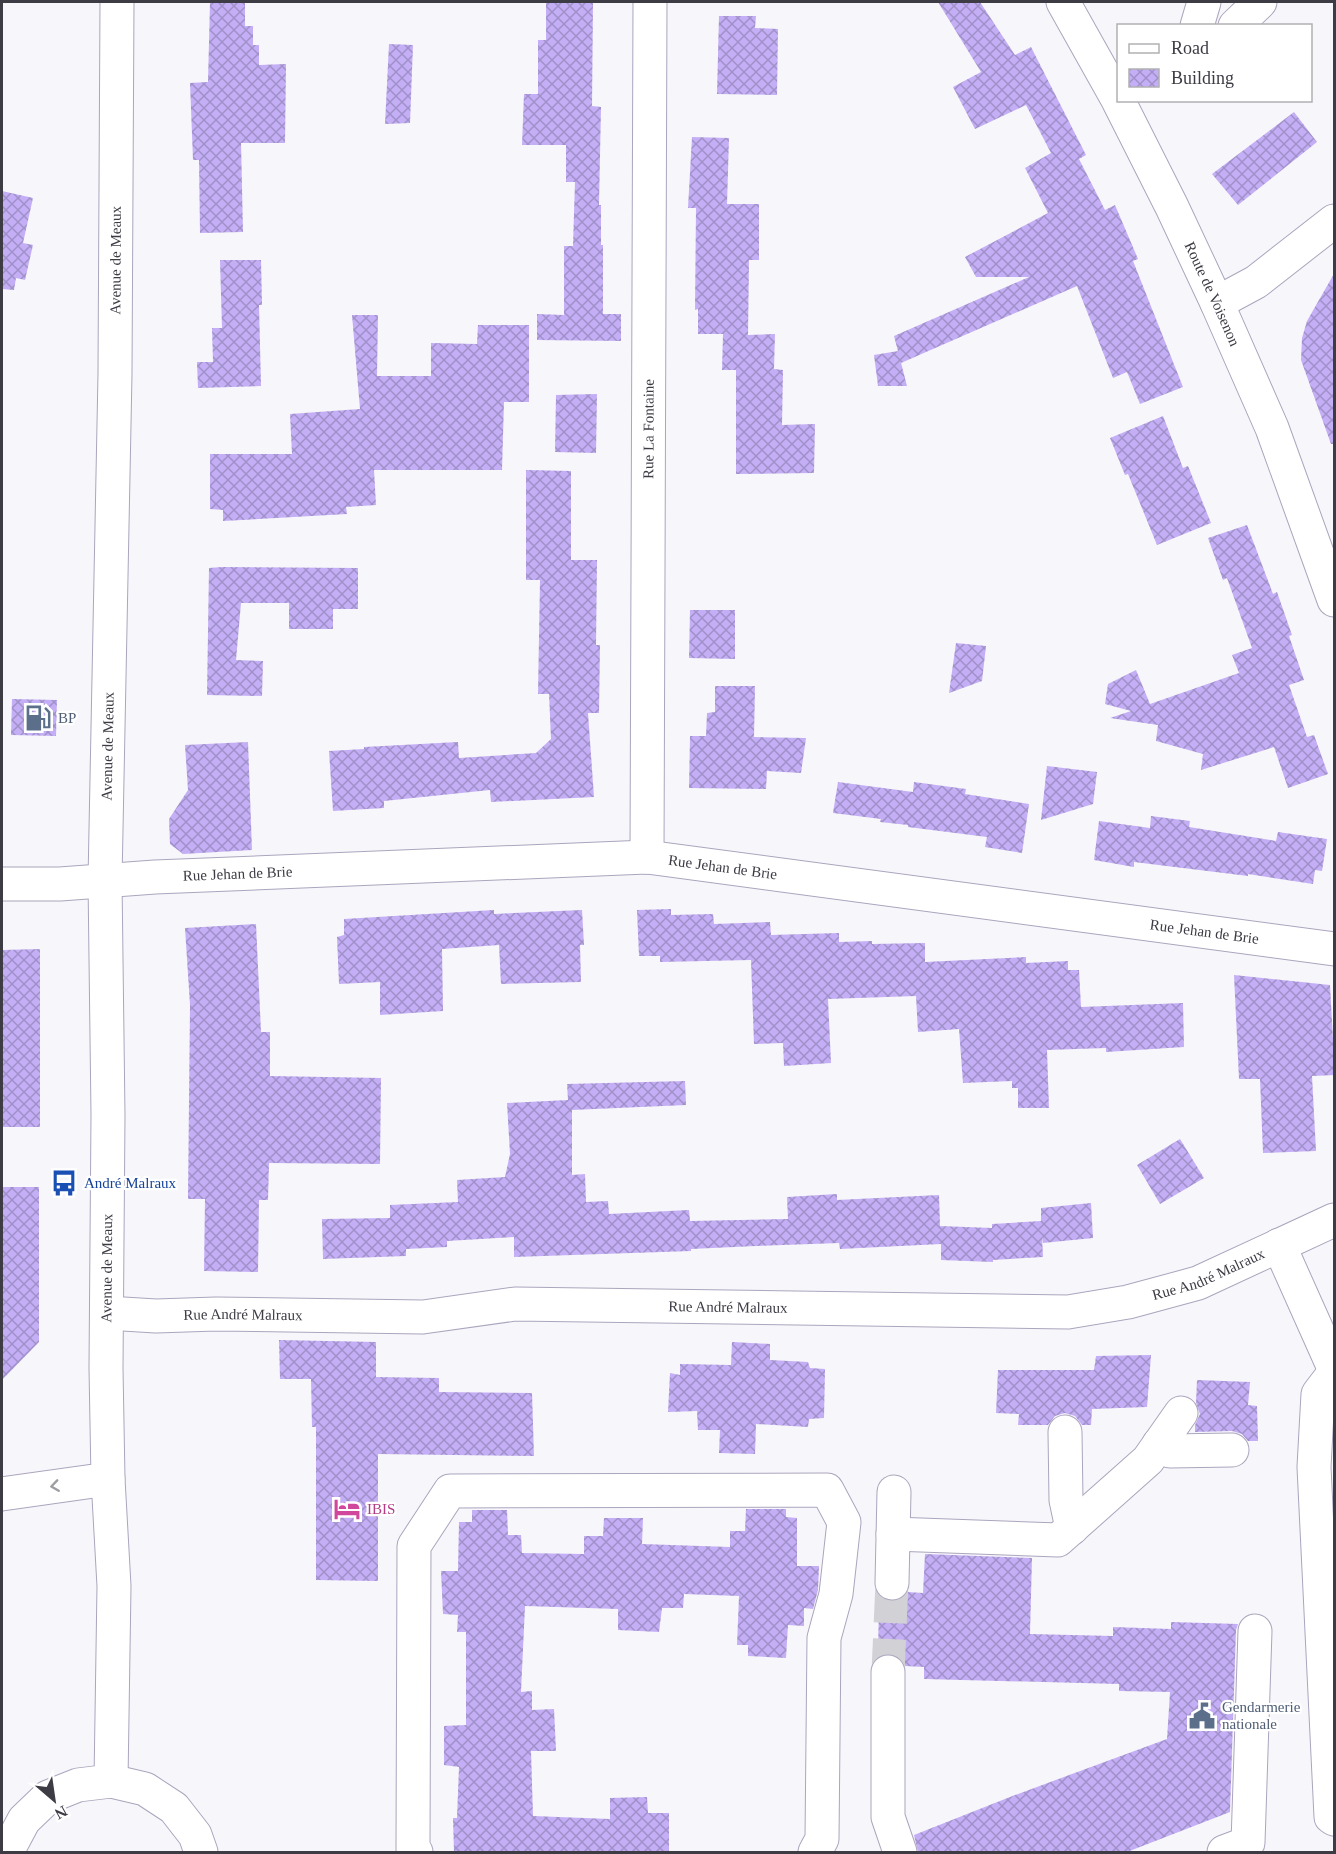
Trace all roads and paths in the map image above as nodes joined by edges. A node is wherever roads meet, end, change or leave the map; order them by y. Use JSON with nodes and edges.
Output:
{"nodes":[{"id":1,"x":117,"y":2,"type":"edge"},
{"id":2,"x":650,"y":2,"type":"edge"},
{"id":3,"x":1063,"y":2,"type":"edge"},
{"id":4,"x":1204,"y":2,"type":"edge"},
{"id":5,"x":1260,"y":2,"type":"edge"},
{"id":6,"x":1198,"y":24,"type":"edge"},
{"id":7,"x":1237,"y":24,"type":"edge"},
{"id":8,"x":1117,"y":98,"type":"edge"},
{"id":9,"x":1119,"y":102,"type":"edge"},
{"id":10,"x":1335,"y":221,"type":"edge"},
{"id":11,"x":1217,"y":303,"type":"junction"},
{"id":12,"x":1335,"y":600,"type":"edge"},
{"id":13,"x":647,"y":858,"type":"junction"},
{"id":14,"x":105,"y":880,"type":"junction"},
{"id":15,"x":2,"y":884,"type":"edge"},
{"id":16,"x":1335,"y":949,"type":"edge"},
{"id":17,"x":1335,"y":1220,"type":"edge"},
{"id":18,"x":1280,"y":1245,"type":"junction"},
{"id":19,"x":107,"y":1313,"type":"junction"},
{"id":20,"x":1335,"y":1368,"type":"edge"},
{"id":21,"x":1335,"y":1373,"type":"edge"},
{"id":22,"x":1181,"y":1413,"type":"dead end"},
{"id":23,"x":1065,"y":1432,"type":"dead end"},
{"id":24,"x":1159,"y":1444,"type":"junction"},
{"id":25,"x":1232,"y":1450,"type":"dead end"},
{"id":26,"x":108,"y":1485,"type":"junction"},
{"id":27,"x":2,"y":1494,"type":"edge"},
{"id":28,"x":893,"y":1515,"type":"junction"},
{"id":29,"x":844,"y":1522,"type":"junction"},
{"id":30,"x":1072,"y":1528,"type":"junction"},
{"id":31,"x":1326,"y":1548,"type":"edge"},
{"id":32,"x":892,"y":1583,"type":"tunnel mouth"},
{"id":33,"x":1328,"y":1608,"type":"edge"},
{"id":34,"x":1255,"y":1631,"type":"dead end"},
{"id":35,"x":888,"y":1672,"type":"tunnel mouth"},
{"id":36,"x":111,"y":1781,"type":"junction"},
{"id":37,"x":1335,"y":1819,"type":"edge"},
{"id":38,"x":7,"y":1852,"type":"edge"},
{"id":39,"x":201,"y":1852,"type":"edge"},
{"id":40,"x":416,"y":1852,"type":"edge"},
{"id":41,"x":815,"y":1852,"type":"edge"},
{"id":42,"x":900,"y":1852,"type":"edge"},
{"id":43,"x":1224,"y":1852,"type":"edge"}],
"edges":[{"from":1,"to":14,"type":"street","name":"Avenue de Meaux"},
{"from":2,"to":13,"type":"street","name":"Rue La Fontaine"},
{"from":3,"to":8,"type":"street","name":"Route de Voisenon"},
{"from":4,"to":6,"type":"street"},
{"from":5,"to":7,"type":"street"},
{"from":9,"to":11,"type":"street","name":"Route de Voisenon"},
{"from":10,"to":11,"type":"street"},
{"from":11,"to":12,"type":"street","name":"Route de Voisenon"},
{"from":13,"to":14,"type":"street","name":"Rue Jehan de Brie"},
{"from":13,"to":16,"type":"street","name":"Rue Jehan de Brie"},
{"from":14,"to":15,"type":"street","name":"Rue Jehan de Brie"},
{"from":14,"to":19,"type":"street","name":"Avenue de Meaux"},
{"from":17,"to":18,"type":"street","name":"Rue André Malraux"},
{"from":18,"to":19,"type":"street","name":"Rue André Malraux"},
{"from":18,"to":20,"type":"street"},
{"from":19,"to":26,"type":"street","name":"Avenue de Meaux"},
{"from":21,"to":31,"type":"street"},
{"from":22,"to":24,"type":"street"},
{"from":23,"to":30,"type":"street"},
{"from":24,"to":25,"type":"street"},
{"from":24,"to":30,"type":"street"},
{"from":26,"to":27,"type":"street","one_way":true},
{"from":26,"to":36,"type":"street","name":"Avenue de Meaux"},
{"from":28,"to":29,"type":"street"},
{"from":28,"to":30,"type":"street"},
{"from":28,"to":32,"type":"street"},
{"from":29,"to":40,"type":"street"},
{"from":29,"to":41,"type":"street"},
{"from":31,"to":33,"type":"street"},
{"from":33,"to":37,"type":"street"},
{"from":34,"to":43,"type":"street"},
{"from":35,"to":42,"type":"street"},
{"from":36,"to":38,"type":"street"},
{"from":36,"to":39,"type":"street"}]}
